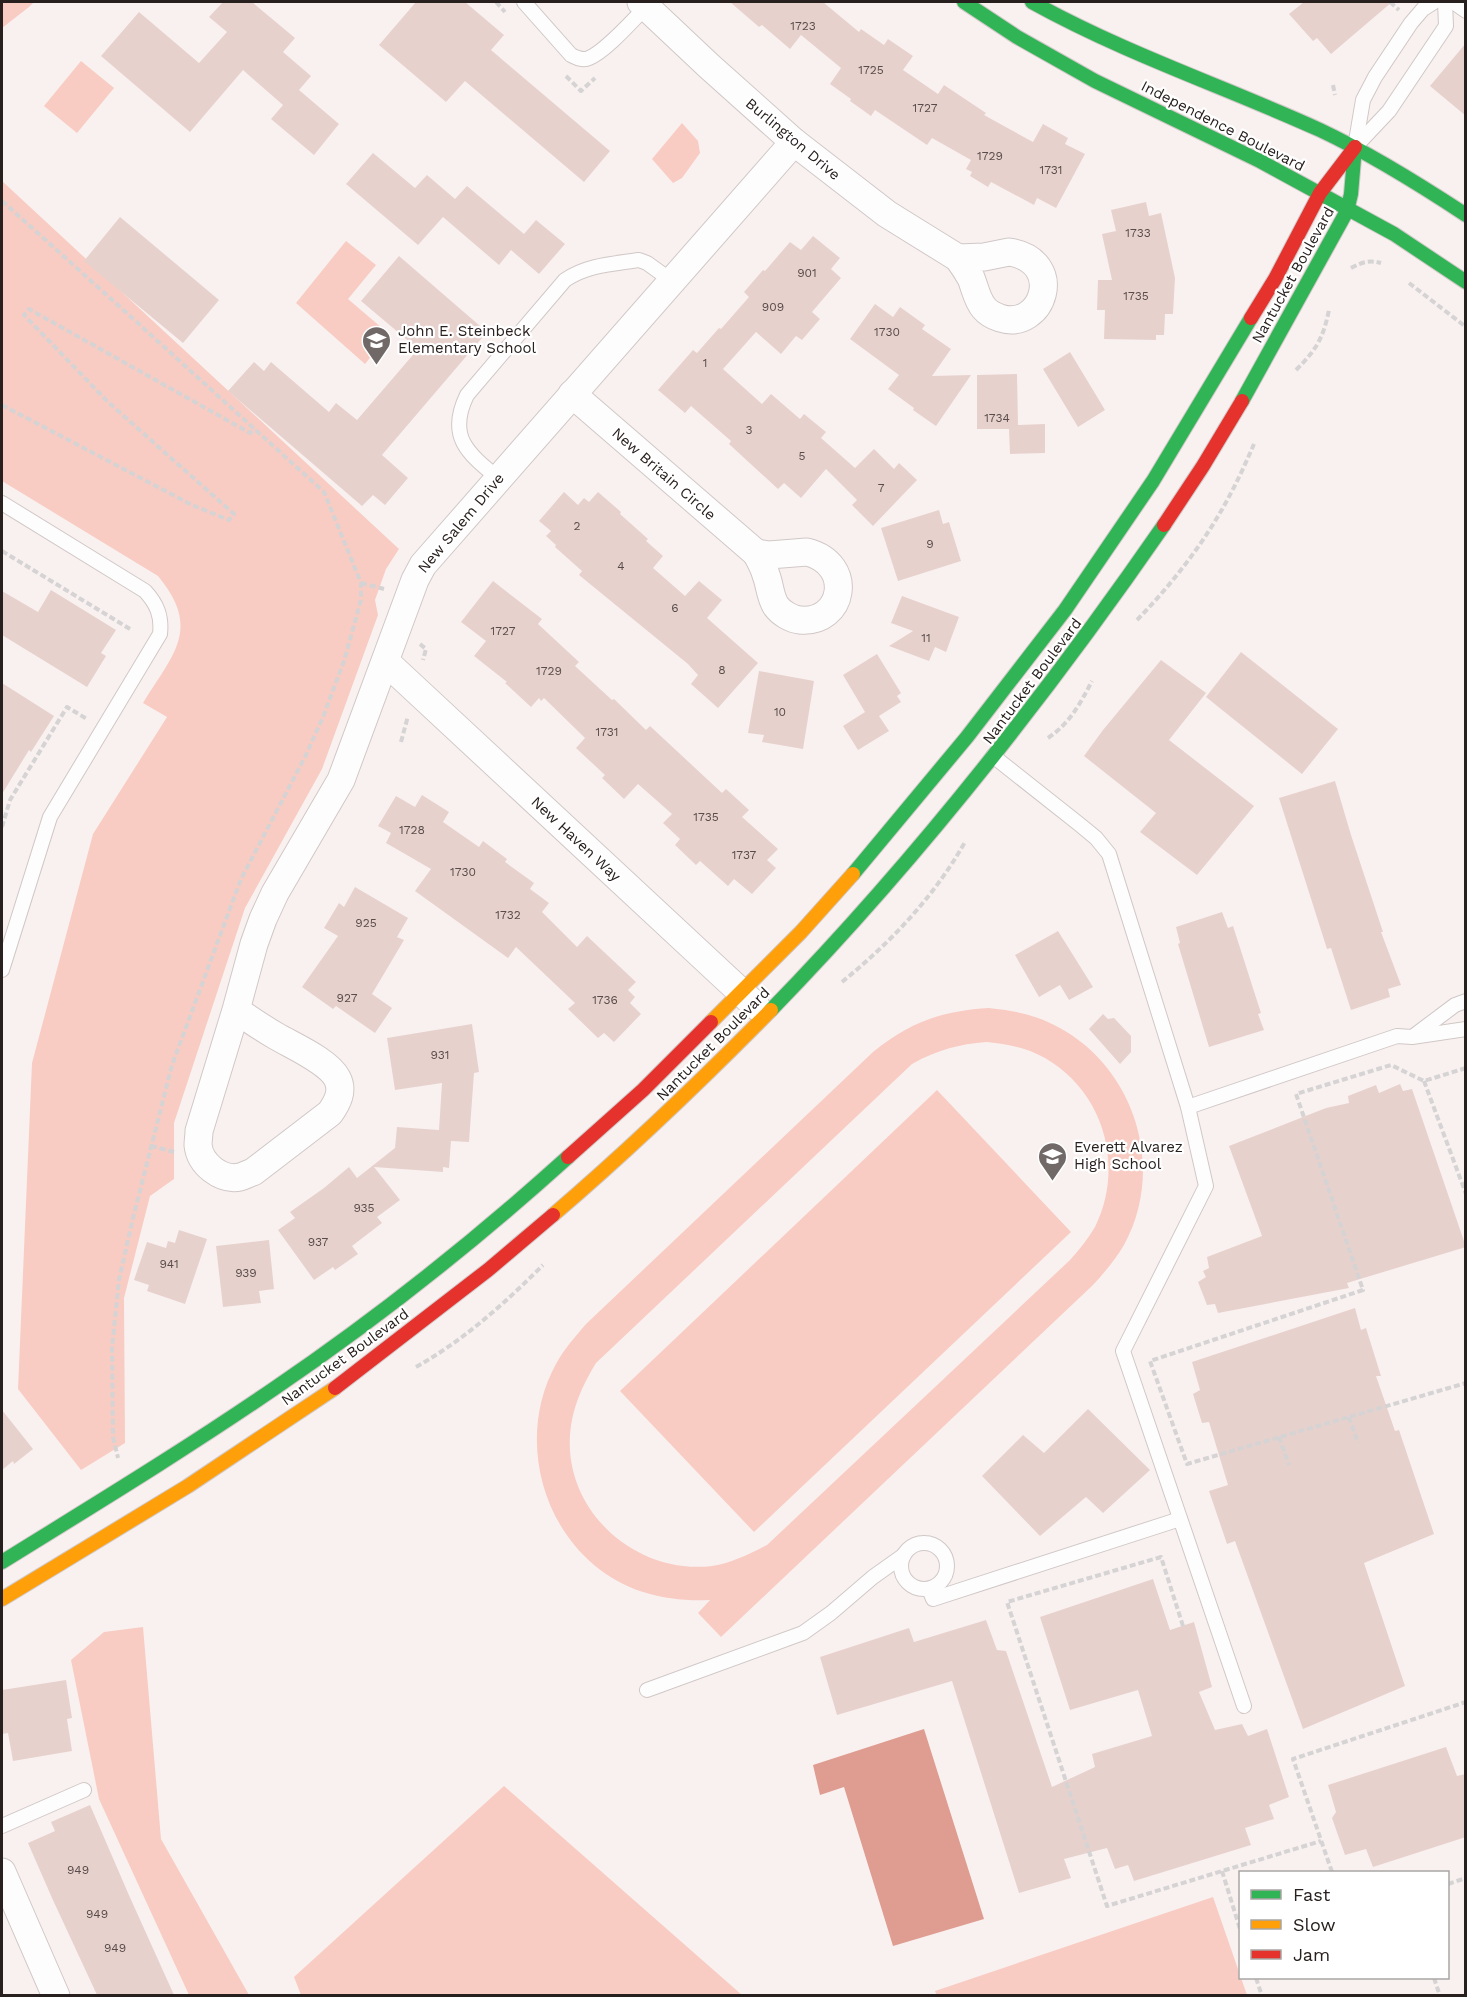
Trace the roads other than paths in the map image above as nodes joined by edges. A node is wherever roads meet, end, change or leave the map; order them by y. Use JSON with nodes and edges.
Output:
{"nodes":[{"id":1,"x":524,"y":2,"type":"edge"},
{"id":2,"x":964,"y":2,"type":"edge"},
{"id":3,"x":1032,"y":2,"type":"edge"},
{"id":4,"x":1434,"y":2,"type":"edge"},
{"id":5,"x":1445,"y":2,"type":"edge"},
{"id":6,"x":1453,"y":2,"type":"edge"},
{"id":7,"x":644,"y":4,"type":"edge"},
{"id":8,"x":1466,"y":11,"type":"edge"},
{"id":9,"x":794,"y":142,"type":"junction"},
{"id":10,"x":1355,"y":147,"type":"junction"},
{"id":11,"x":1320,"y":193,"type":"junction"},
{"id":12,"x":1348,"y":208,"type":"junction"},
{"id":13,"x":1466,"y":215,"type":"edge"},
{"id":14,"x":958,"y":258,"type":"dead end"},
{"id":15,"x":672,"y":281,"type":"junction"},
{"id":16,"x":1466,"y":282,"type":"edge"},
{"id":17,"x":572,"y":394,"type":"junction"},
{"id":18,"x":498,"y":478,"type":"junction"},
{"id":19,"x":2,"y":503,"type":"edge"},
{"id":20,"x":756,"y":553,"type":"dead end"},
{"id":21,"x":386,"y":662,"type":"junction"},
{"id":22,"x":981,"y":747,"type":"junction"},
{"id":23,"x":2,"y":970,"type":"edge"},
{"id":24,"x":741,"y":993,"type":"junction"},
{"id":25,"x":1466,"y":1001,"type":"edge"},
{"id":26,"x":236,"y":1010,"type":"junction"},
{"id":27,"x":767,"y":1016,"type":"junction"},
{"id":28,"x":1466,"y":1029,"type":"edge"},
{"id":29,"x":1412,"y":1037,"type":"junction"},
{"id":30,"x":1188,"y":1107,"type":"junction"},
{"id":31,"x":1180,"y":1519,"type":"junction"},
{"id":32,"x":904,"y":1555,"type":"junction"},
{"id":33,"x":2,"y":1562,"type":"edge"},
{"id":34,"x":929,"y":1589,"type":"junction"},
{"id":35,"x":2,"y":1599,"type":"edge"},
{"id":36,"x":647,"y":1690,"type":"dead end"},
{"id":37,"x":1244,"y":1706,"type":"dead end"},
{"id":38,"x":84,"y":1790,"type":"dead end"},
{"id":39,"x":2,"y":1826,"type":"edge"},
{"id":40,"x":2,"y":1872,"type":"edge"},
{"id":41,"x":57,"y":1995,"type":"edge"}],
"edges":[{"from":1,"to":7,"type":"lane"},
{"from":2,"to":11,"type":"street","name":"Independence Boulevard"},
{"from":3,"to":10,"type":"street","name":"Independence Boulevard"},
{"from":4,"to":10,"type":"lane"},
{"from":5,"to":10,"type":"lane"},
{"from":6,"to":8,"type":"lane"},
{"from":7,"to":9,"type":"street","name":"Burlington Drive"},
{"from":9,"to":14,"type":"street","name":"Burlington Drive"},
{"from":9,"to":15,"type":"street","name":"New Salem Drive"},
{"from":10,"to":11,"type":"street","name":"Nantucket Boulevard"},
{"from":10,"to":12,"type":"street","name":"Nantucket Boulevard"},
{"from":10,"to":13,"type":"street","name":"Independence Boulevard"},
{"from":11,"to":12,"type":"street","name":"Independence Boulevard"},
{"from":11,"to":22,"type":"street","name":"Nantucket Boulevard"},
{"from":12,"to":16,"type":"street","name":"Independence Boulevard"},
{"from":12,"to":22,"type":"street","name":"Nantucket Boulevard"},
{"from":15,"to":17,"type":"street","name":"New Salem Drive"},
{"from":15,"to":18,"type":"lane"},
{"from":17,"to":18,"type":"street","name":"New Salem Drive"},
{"from":17,"to":20,"type":"street","name":"New Britain Circle"},
{"from":18,"to":21,"type":"street","name":"New Salem Drive"},
{"from":19,"to":23,"type":"lane"},
{"from":21,"to":24,"type":"street","name":"New Haven Way"},
{"from":21,"to":26,"type":"street","name":"New Salem Drive"},
{"from":22,"to":24,"type":"street","name":"Nantucket Boulevard"},
{"from":22,"to":27,"type":"street","name":"Nantucket Boulevard"},
{"from":22,"to":30,"type":"lane"},
{"from":24,"to":27,"type":"street","name":"New Haven Way"},
{"from":24,"to":33,"type":"street","name":"Nantucket Boulevard"},
{"from":25,"to":29,"type":"lane"},
{"from":26,"to":26,"type":"street","name":"New Salem Drive"},
{"from":27,"to":35,"type":"street","name":"Nantucket Boulevard"},
{"from":28,"to":29,"type":"lane"},
{"from":29,"to":30,"type":"lane"},
{"from":30,"to":31,"type":"lane"},
{"from":31,"to":34,"type":"lane"},
{"from":31,"to":37,"type":"lane"},
{"from":32,"to":34,"type":"lane"},
{"from":32,"to":34,"type":"lane"},
{"from":32,"to":36,"type":"lane"},
{"from":38,"to":39,"type":"lane"},
{"from":40,"to":41,"type":"street"}]}
